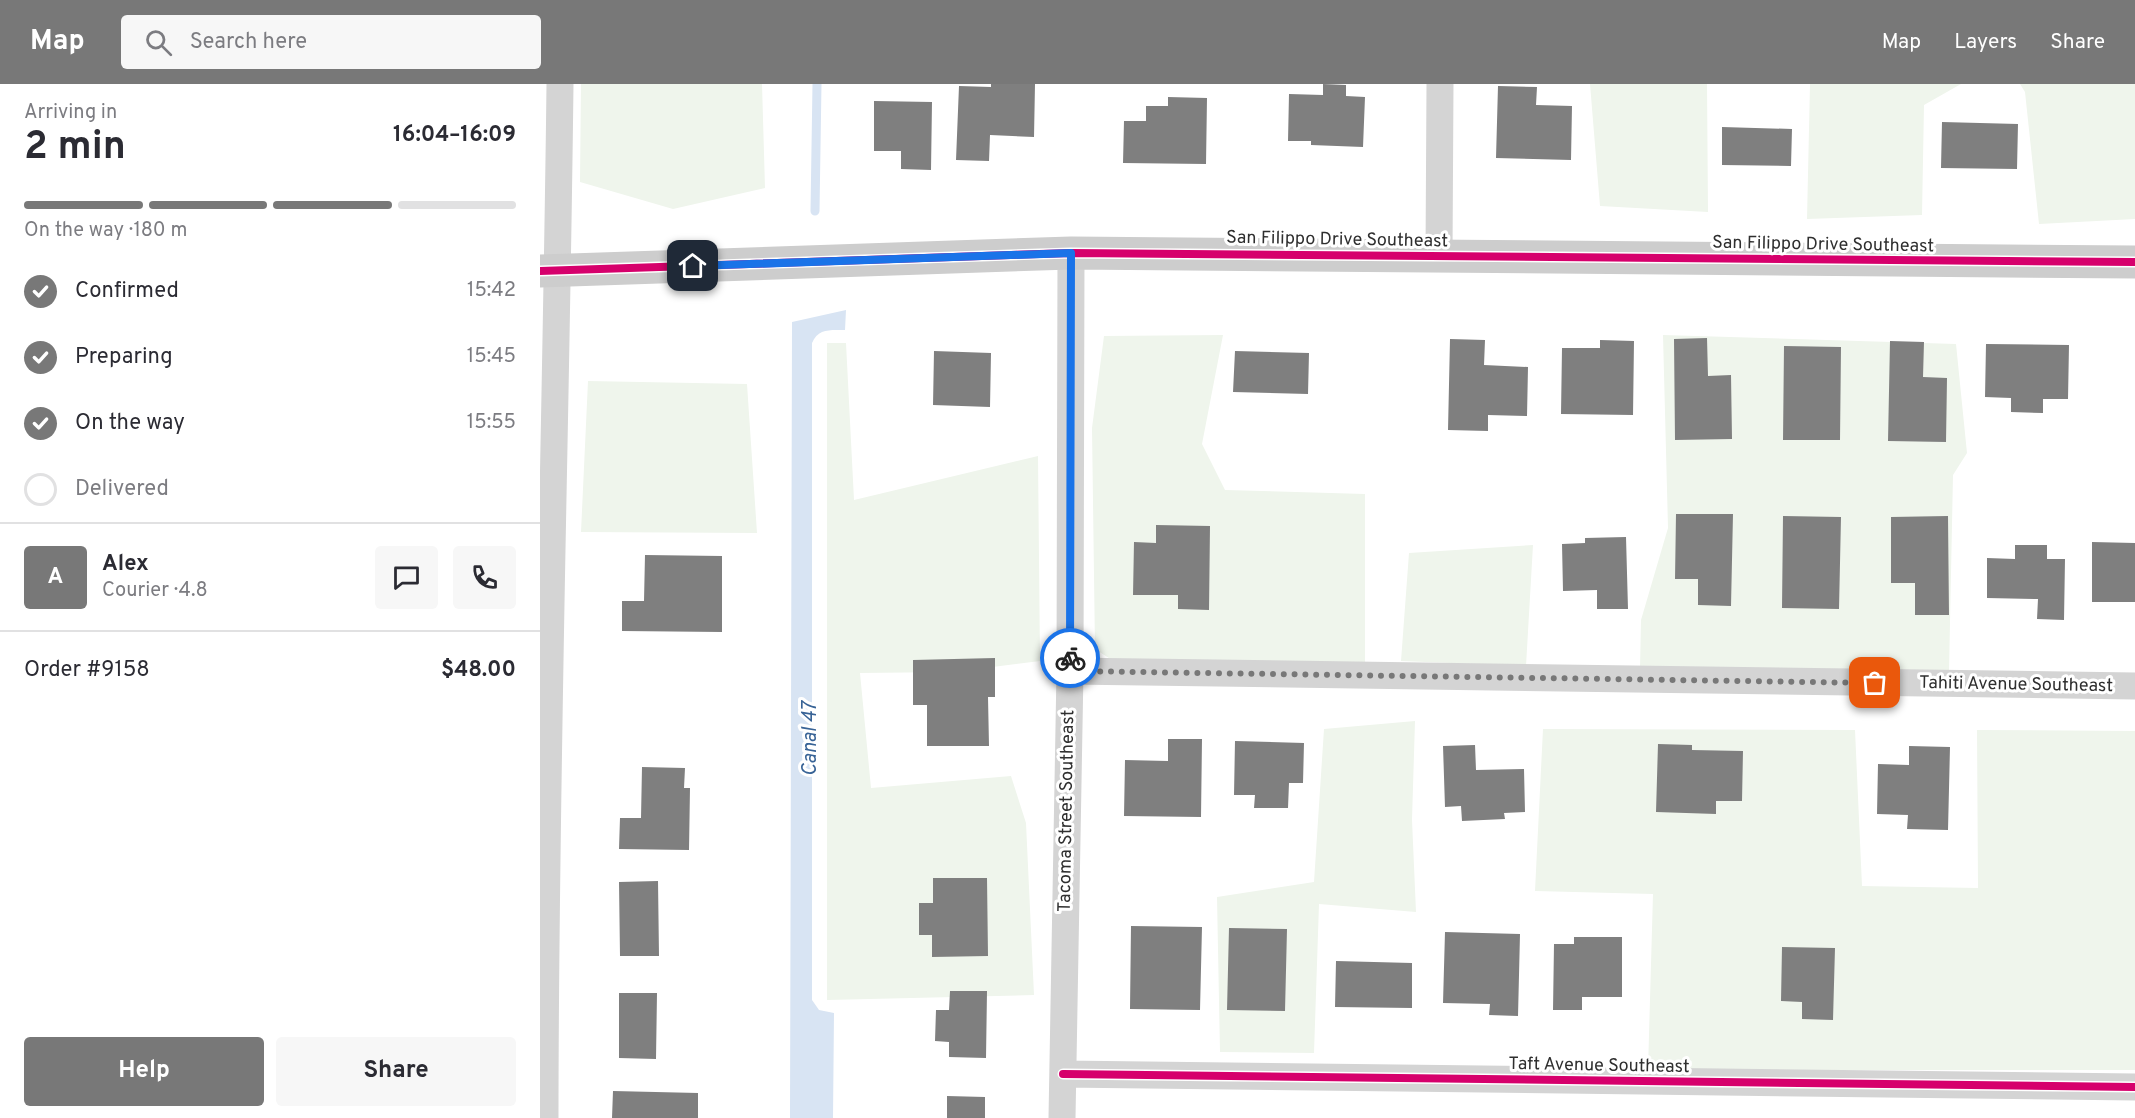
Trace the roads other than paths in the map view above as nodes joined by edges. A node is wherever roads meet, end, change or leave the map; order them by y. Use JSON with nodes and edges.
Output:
{"nodes":[{"id":1,"x":560,"y":84,"type":"edge"},
{"id":2,"x":1440,"y":84,"type":"edge"},
{"id":3,"x":1071,"y":253,"type":"junction"},
{"id":4,"x":1439,"y":256,"type":"junction"},
{"id":5,"x":2135,"y":262,"type":"edge"},
{"id":6,"x":549,"y":271,"type":"edge"},
{"id":7,"x":1070,"y":671,"type":"junction"},
{"id":8,"x":2135,"y":686,"type":"edge"},
{"id":9,"x":545,"y":688,"type":"edge"},
{"id":10,"x":1063,"y":1074,"type":"junction"},
{"id":11,"x":2135,"y":1087,"type":"edge"},
{"id":12,"x":544,"y":1105,"type":"edge"},
{"id":13,"x":1062,"y":1118,"type":"edge"}],
"edges":[{"from":1,"to":6,"type":"street"},
{"from":2,"to":4,"type":"street"},
{"from":3,"to":4,"type":"street","name":"San Filippo Drive Southeast"},
{"from":3,"to":6,"type":"street","name":"San Filippo Drive Southeast"},
{"from":3,"to":7,"type":"street","name":"Tacoma Street Southeast"},
{"from":4,"to":5,"type":"street","name":"San Filippo Drive Southeast"},
{"from":6,"to":9,"type":"street"},
{"from":7,"to":8,"type":"street","name":"Tahiti Avenue Southeast"},
{"from":7,"to":10,"type":"street","name":"Tacoma Street Southeast"},
{"from":9,"to":12,"type":"street"},
{"from":10,"to":11,"type":"street","name":"Taft Avenue Southeast"},
{"from":10,"to":13,"type":"street","name":"Tacoma Street Southeast"}]}
